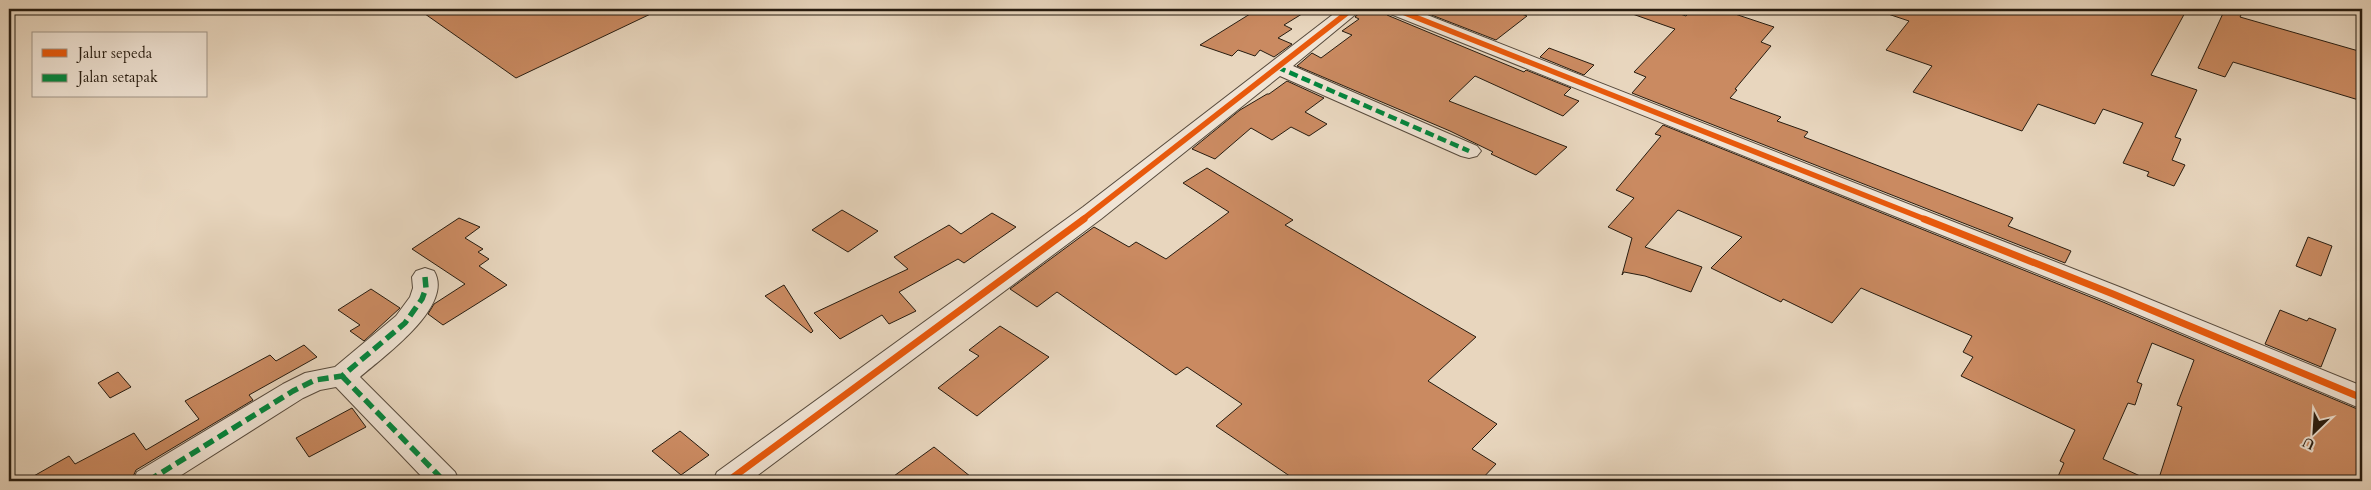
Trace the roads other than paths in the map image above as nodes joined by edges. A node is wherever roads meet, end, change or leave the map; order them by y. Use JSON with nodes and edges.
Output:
{"nodes":[{"id":1,"x":1352,"y":9,"type":"edge"},
{"id":2,"x":1395,"y":9,"type":"edge"},
{"id":3,"x":1277,"y":67,"type":"junction"},
{"id":4,"x":1469,"y":152,"type":"dead end"},
{"id":5,"x":425,"y":277,"type":"dead end"},
{"id":6,"x":342,"y":376,"type":"junction"},
{"id":7,"x":2362,"y":398,"type":"edge"},
{"id":8,"x":148,"y":481,"type":"edge"},
{"id":9,"x":444,"y":481,"type":"edge"},
{"id":10,"x":728,"y":481,"type":"edge"}],
"edges":[{"from":1,"to":3,"type":"street"},
{"from":2,"to":7,"type":"street"},
{"from":3,"to":4,"type":"street"},
{"from":3,"to":10,"type":"street"},
{"from":5,"to":6,"type":"street"},
{"from":6,"to":8,"type":"street"},
{"from":6,"to":9,"type":"street"}]}
